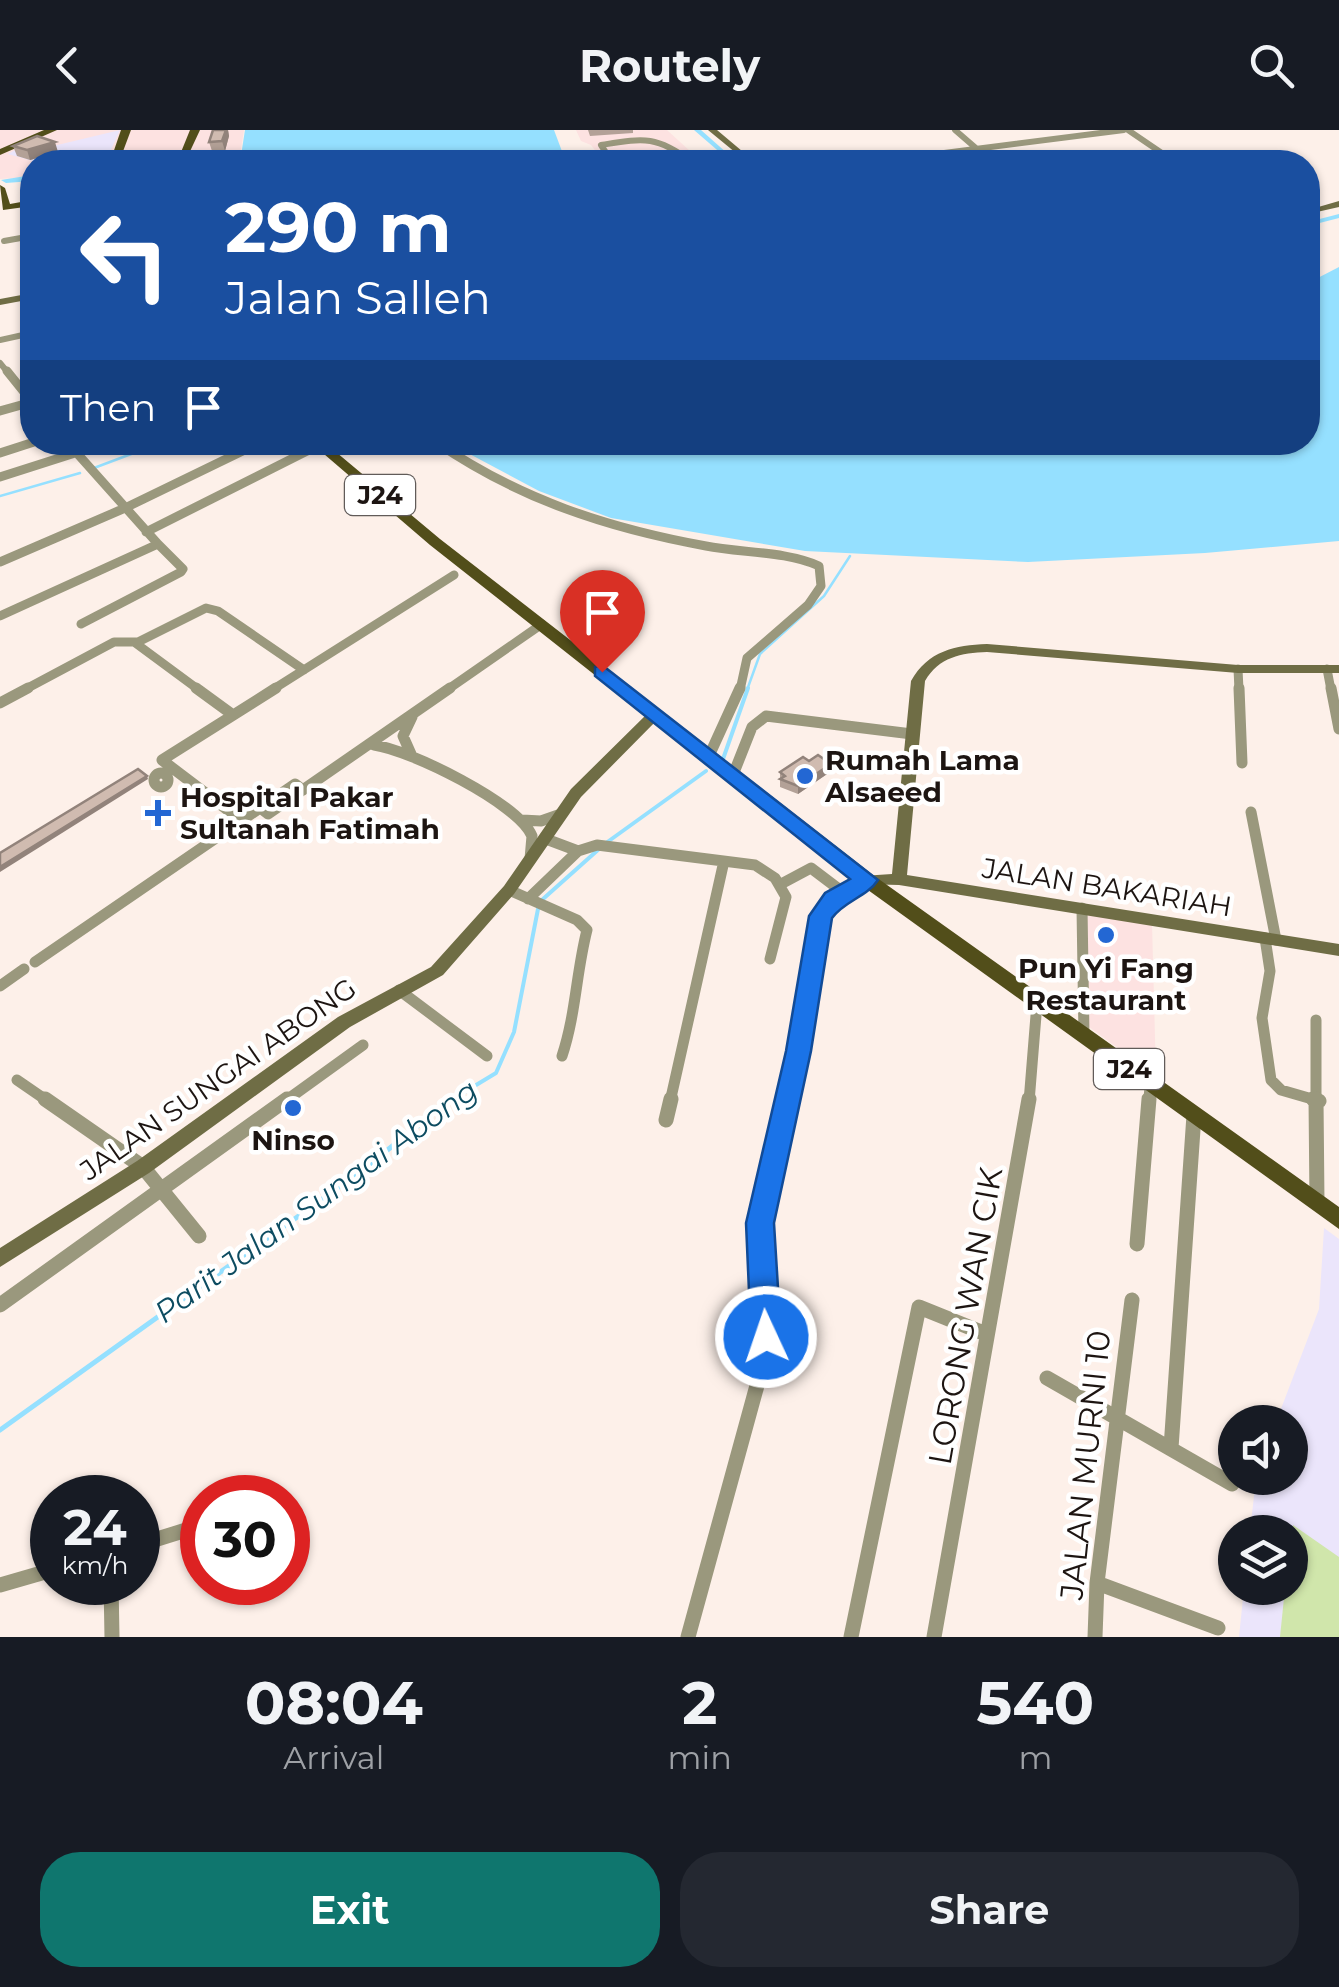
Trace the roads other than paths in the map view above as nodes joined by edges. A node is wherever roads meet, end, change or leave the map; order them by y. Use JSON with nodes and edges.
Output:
{"nodes":[{"id":1,"x":712,"y":130,"type":"edge"},
{"id":2,"x":955,"y":130,"type":"edge"},
{"id":3,"x":1046,"y":130,"type":"edge"},
{"id":4,"x":1126,"y":130,"type":"edge"},
{"id":5,"x":44,"y":131,"type":"edge"},
{"id":6,"x":1057,"y":139,"type":"junction"},
{"id":7,"x":0,"y":149,"type":"edge"},
{"id":8,"x":978,"y":149,"type":"junction"},
{"id":9,"x":605,"y":150,"type":"edge"},
{"id":10,"x":679,"y":150,"type":"edge"},
{"id":11,"x":736,"y":150,"type":"edge"},
{"id":12,"x":970,"y":150,"type":"edge"},
{"id":13,"x":1157,"y":150,"type":"edge"},
{"id":14,"x":0,"y":188,"type":"edge"},
{"id":15,"x":3,"y":208,"type":"edge"},
{"id":16,"x":20,"y":238,"type":"edge"},
{"id":17,"x":4,"y":241,"type":"dead end"},
{"id":18,"x":0,"y":363,"type":"edge"},
{"id":19,"x":20,"y":387,"type":"edge"},
{"id":20,"x":54,"y":455,"type":"edge"},
{"id":21,"x":77,"y":455,"type":"edge"},
{"id":22,"x":234,"y":455,"type":"edge"},
{"id":23,"x":296,"y":455,"type":"edge"},
{"id":24,"x":331,"y":455,"type":"edge"},
{"id":25,"x":455,"y":455,"type":"edge"},
{"id":26,"x":0,"y":477,"type":"edge"},
{"id":27,"x":125,"y":508,"type":"junction"},
{"id":28,"x":146,"y":532,"type":"junction"},
{"id":29,"x":158,"y":544,"type":"junction"},
{"id":30,"x":441,"y":546,"type":"junction"},
{"id":31,"x":0,"y":562,"type":"edge"},
{"id":32,"x":454,"y":575,"type":"junction"},
{"id":33,"x":489,"y":583,"type":"junction"},
{"id":34,"x":0,"y":616,"type":"edge"},
{"id":35,"x":81,"y":624,"type":"dead end"},
{"id":36,"x":542,"y":624,"type":"junction"},
{"id":37,"x":134,"y":642,"type":"junction"},
{"id":38,"x":1238,"y":669,"type":"junction"},
{"id":39,"x":1333,"y":669,"type":"edge"},
{"id":40,"x":304,"y":670,"type":"junction"},
{"id":41,"x":0,"y":703,"type":"edge"},
{"id":42,"x":418,"y":710,"type":"junction"},
{"id":43,"x":655,"y":714,"type":"junction"},
{"id":44,"x":233,"y":715,"type":"junction"},
{"id":45,"x":1339,"y":729,"type":"edge"},
{"id":46,"x":912,"y":734,"type":"junction"},
{"id":47,"x":360,"y":750,"type":"junction"},
{"id":48,"x":412,"y":754,"type":"junction"},
{"id":49,"x":708,"y":756,"type":"junction"},
{"id":50,"x":1242,"y":763,"type":"dead end"},
{"id":51,"x":733,"y":775,"type":"junction"},
{"id":52,"x":564,"y":812,"type":"junction"},
{"id":53,"x":1251,"y":812,"type":"dead end"},
{"id":54,"x":241,"y":820,"type":"junction"},
{"id":55,"x":522,"y":820,"type":"junction"},
{"id":56,"x":546,"y":838,"type":"junction"},
{"id":57,"x":578,"y":852,"type":"junction"},
{"id":58,"x":724,"y":860,"type":"junction"},
{"id":59,"x":530,"y":862,"type":"junction"},
{"id":60,"x":898,"y":879,"type":"junction"},
{"id":61,"x":867,"y":880,"type":"junction"},
{"id":62,"x":781,"y":884,"type":"junction"},
{"id":63,"x":509,"y":890,"type":"junction"},
{"id":64,"x":844,"y":893,"type":"junction"},
{"id":65,"x":528,"y":900,"type":"junction"},
{"id":66,"x":904,"y":908,"type":"junction"},
{"id":67,"x":1082,"y":908,"type":"junction"},
{"id":68,"x":1271,"y":939,"type":"junction"},
{"id":69,"x":1339,"y":950,"type":"edge"},
{"id":70,"x":770,"y":959,"type":"dead end"},
{"id":71,"x":1,"y":985,"type":"edge"},
{"id":72,"x":399,"y":990,"type":"junction"},
{"id":73,"x":1037,"y":1003,"type":"junction"},
{"id":74,"x":1316,"y":1020,"type":"dead end"},
{"id":75,"x":1084,"y":1036,"type":"junction"},
{"id":76,"x":363,"y":1045,"type":"dead end"},
{"id":77,"x":487,"y":1056,"type":"dead end"},
{"id":78,"x":562,"y":1056,"type":"dead end"},
{"id":79,"x":17,"y":1080,"type":"dead end"},
{"id":80,"x":1150,"y":1084,"type":"junction"},
{"id":81,"x":1319,"y":1101,"type":"junction"},
{"id":82,"x":1194,"y":1115,"type":"junction"},
{"id":83,"x":666,"y":1120,"type":"dead end"},
{"id":84,"x":142,"y":1167,"type":"junction"},
{"id":85,"x":161,"y":1190,"type":"junction"},
{"id":86,"x":1317,"y":1203,"type":"junction"},
{"id":87,"x":1339,"y":1219,"type":"edge"},
{"id":88,"x":199,"y":1236,"type":"dead end"},
{"id":89,"x":1137,"y":1244,"type":"dead end"},
{"id":90,"x":0,"y":1258,"type":"edge"},
{"id":91,"x":1132,"y":1300,"type":"dead end"},
{"id":92,"x":0,"y":1304,"type":"edge"},
{"id":93,"x":986,"y":1334,"type":"junction"},
{"id":94,"x":1047,"y":1378,"type":"dead end"},
{"id":95,"x":1117,"y":1417,"type":"junction"},
{"id":96,"x":1172,"y":1448,"type":"junction"},
{"id":97,"x":1218,"y":1476,"type":"edge"},
{"id":98,"x":30,"y":1576,"type":"edge"},
{"id":99,"x":1097,"y":1583,"type":"junction"},
{"id":100,"x":0,"y":1585,"type":"edge"},
{"id":101,"x":111,"y":1605,"type":"edge"},
{"id":102,"x":1218,"y":1628,"type":"dead end"},
{"id":103,"x":112,"y":1637,"type":"edge"},
{"id":104,"x":688,"y":1637,"type":"edge"},
{"id":105,"x":851,"y":1637,"type":"edge"},
{"id":106,"x":934,"y":1637,"type":"edge"},
{"id":107,"x":1094,"y":1637,"type":"edge"}],
"edges":[{"from":1,"to":11,"type":"street"},
{"from":2,"to":8,"type":"street"},
{"from":3,"to":6,"type":"street"},
{"from":4,"to":6,"type":"street"},
{"from":4,"to":13,"type":"street"},
{"from":5,"to":7,"type":"main road"},
{"from":6,"to":8,"type":"street"},
{"from":8,"to":12,"type":"street"},
{"from":9,"to":10,"type":"street"},
{"from":14,"to":15,"type":"main road"},
{"from":16,"to":17,"type":"street"},
{"from":18,"to":19,"type":"street"},
{"from":20,"to":26,"type":"street"},
{"from":21,"to":27,"type":"street"},
{"from":22,"to":27,"type":"street"},
{"from":23,"to":28,"type":"street"},
{"from":24,"to":30,"type":"main road","number":"J24"},
{"from":25,"to":49,"type":"street"},
{"from":27,"to":28,"type":"street"},
{"from":27,"to":31,"type":"street"},
{"from":28,"to":29,"type":"street"},
{"from":29,"to":34,"type":"street"},
{"from":29,"to":35,"type":"street"},
{"from":30,"to":32,"type":"main road"},
{"from":30,"to":33,"type":"main road","number":"J24"},
{"from":32,"to":33,"type":"main road"},
{"from":32,"to":40,"type":"street"},
{"from":33,"to":36,"type":"main road","number":"J24"},
{"from":36,"to":42,"type":"street"},
{"from":36,"to":43,"type":"main road","number":"J24"},
{"from":37,"to":40,"type":"street"},
{"from":37,"to":41,"type":"street"},
{"from":37,"to":44,"type":"street"},
{"from":38,"to":39,"type":"street"},
{"from":38,"to":46,"type":"street"},
{"from":38,"to":50,"type":"street"},
{"from":39,"to":45,"type":"street"},
{"from":40,"to":44,"type":"street"},
{"from":42,"to":47,"type":"street"},
{"from":42,"to":48,"type":"street"},
{"from":43,"to":49,"type":"main road","number":"J24"},
{"from":43,"to":52,"type":"street","name":"JALAN SUNGAI ABONG"},
{"from":44,"to":54,"type":"street"},
{"from":46,"to":51,"type":"street"},
{"from":46,"to":60,"type":"street"},
{"from":47,"to":48,"type":"street"},
{"from":47,"to":54,"type":"street"},
{"from":48,"to":55,"type":"street"},
{"from":49,"to":51,"type":"main road","number":"J24"},
{"from":51,"to":61,"type":"main road","number":"J24"},
{"from":52,"to":55,"type":"street"},
{"from":52,"to":56,"type":"street","name":"JALAN SUNGAI ABONG"},
{"from":53,"to":68,"type":"street"},
{"from":54,"to":71,"type":"street"},
{"from":55,"to":59,"type":"street"},
{"from":56,"to":57,"type":"street"},
{"from":56,"to":59,"type":"street","name":"JALAN SUNGAI ABONG"},
{"from":57,"to":58,"type":"street"},
{"from":57,"to":65,"type":"street"},
{"from":58,"to":62,"type":"street"},
{"from":58,"to":83,"type":"street"},
{"from":59,"to":63,"type":"street","name":"JALAN SUNGAI ABONG"},
{"from":60,"to":61,"type":"street","name":"JALAN BAKARIAH"},
{"from":60,"to":66,"type":"main road"},
{"from":60,"to":67,"type":"street","name":"JALAN BAKARIAH"},
{"from":61,"to":64,"type":"street"},
{"from":61,"to":66,"type":"main road","number":"J24"},
{"from":62,"to":64,"type":"street"},
{"from":62,"to":70,"type":"street"},
{"from":63,"to":65,"type":"street"},
{"from":63,"to":72,"type":"street","name":"JALAN SUNGAI ABONG"},
{"from":64,"to":104,"type":"street"},
{"from":65,"to":78,"type":"street"},
{"from":66,"to":73,"type":"main road","number":"J24"},
{"from":67,"to":68,"type":"street","name":"JALAN BAKARIAH"},
{"from":67,"to":75,"type":"street"},
{"from":68,"to":69,"type":"street","name":"JALAN BAKARIAH"},
{"from":68,"to":81,"type":"street"},
{"from":72,"to":77,"type":"street"},
{"from":72,"to":84,"type":"street","name":"JALAN SUNGAI ABONG"},
{"from":73,"to":75,"type":"main road","number":"J24"},
{"from":73,"to":93,"type":"street","name":"LORONG WAN CIK"},
{"from":74,"to":81,"type":"street"},
{"from":75,"to":80,"type":"main road","number":"J24"},
{"from":76,"to":85,"type":"street"},
{"from":79,"to":84,"type":"street"},
{"from":80,"to":82,"type":"main road","number":"J24"},
{"from":80,"to":89,"type":"street"},
{"from":81,"to":86,"type":"street"},
{"from":82,"to":86,"type":"main road","number":"J24"},
{"from":82,"to":96,"type":"street"},
{"from":84,"to":85,"type":"street"},
{"from":84,"to":90,"type":"street","name":"JALAN SUNGAI ABONG"},
{"from":85,"to":88,"type":"street"},
{"from":85,"to":92,"type":"street"},
{"from":86,"to":87,"type":"main road","number":"J24"},
{"from":91,"to":95,"type":"street","name":"JALAN MURNI 10"},
{"from":93,"to":105,"type":"street"},
{"from":93,"to":106,"type":"street","name":"LORONG WAN CIK"},
{"from":94,"to":95,"type":"street"},
{"from":95,"to":96,"type":"street"},
{"from":95,"to":99,"type":"street","name":"JALAN MURNI 10"},
{"from":96,"to":97,"type":"street"},
{"from":98,"to":100,"type":"street"},
{"from":99,"to":102,"type":"street"},
{"from":99,"to":107,"type":"street","name":"JALAN MURNI 10"},
{"from":101,"to":103,"type":"street"}]}
